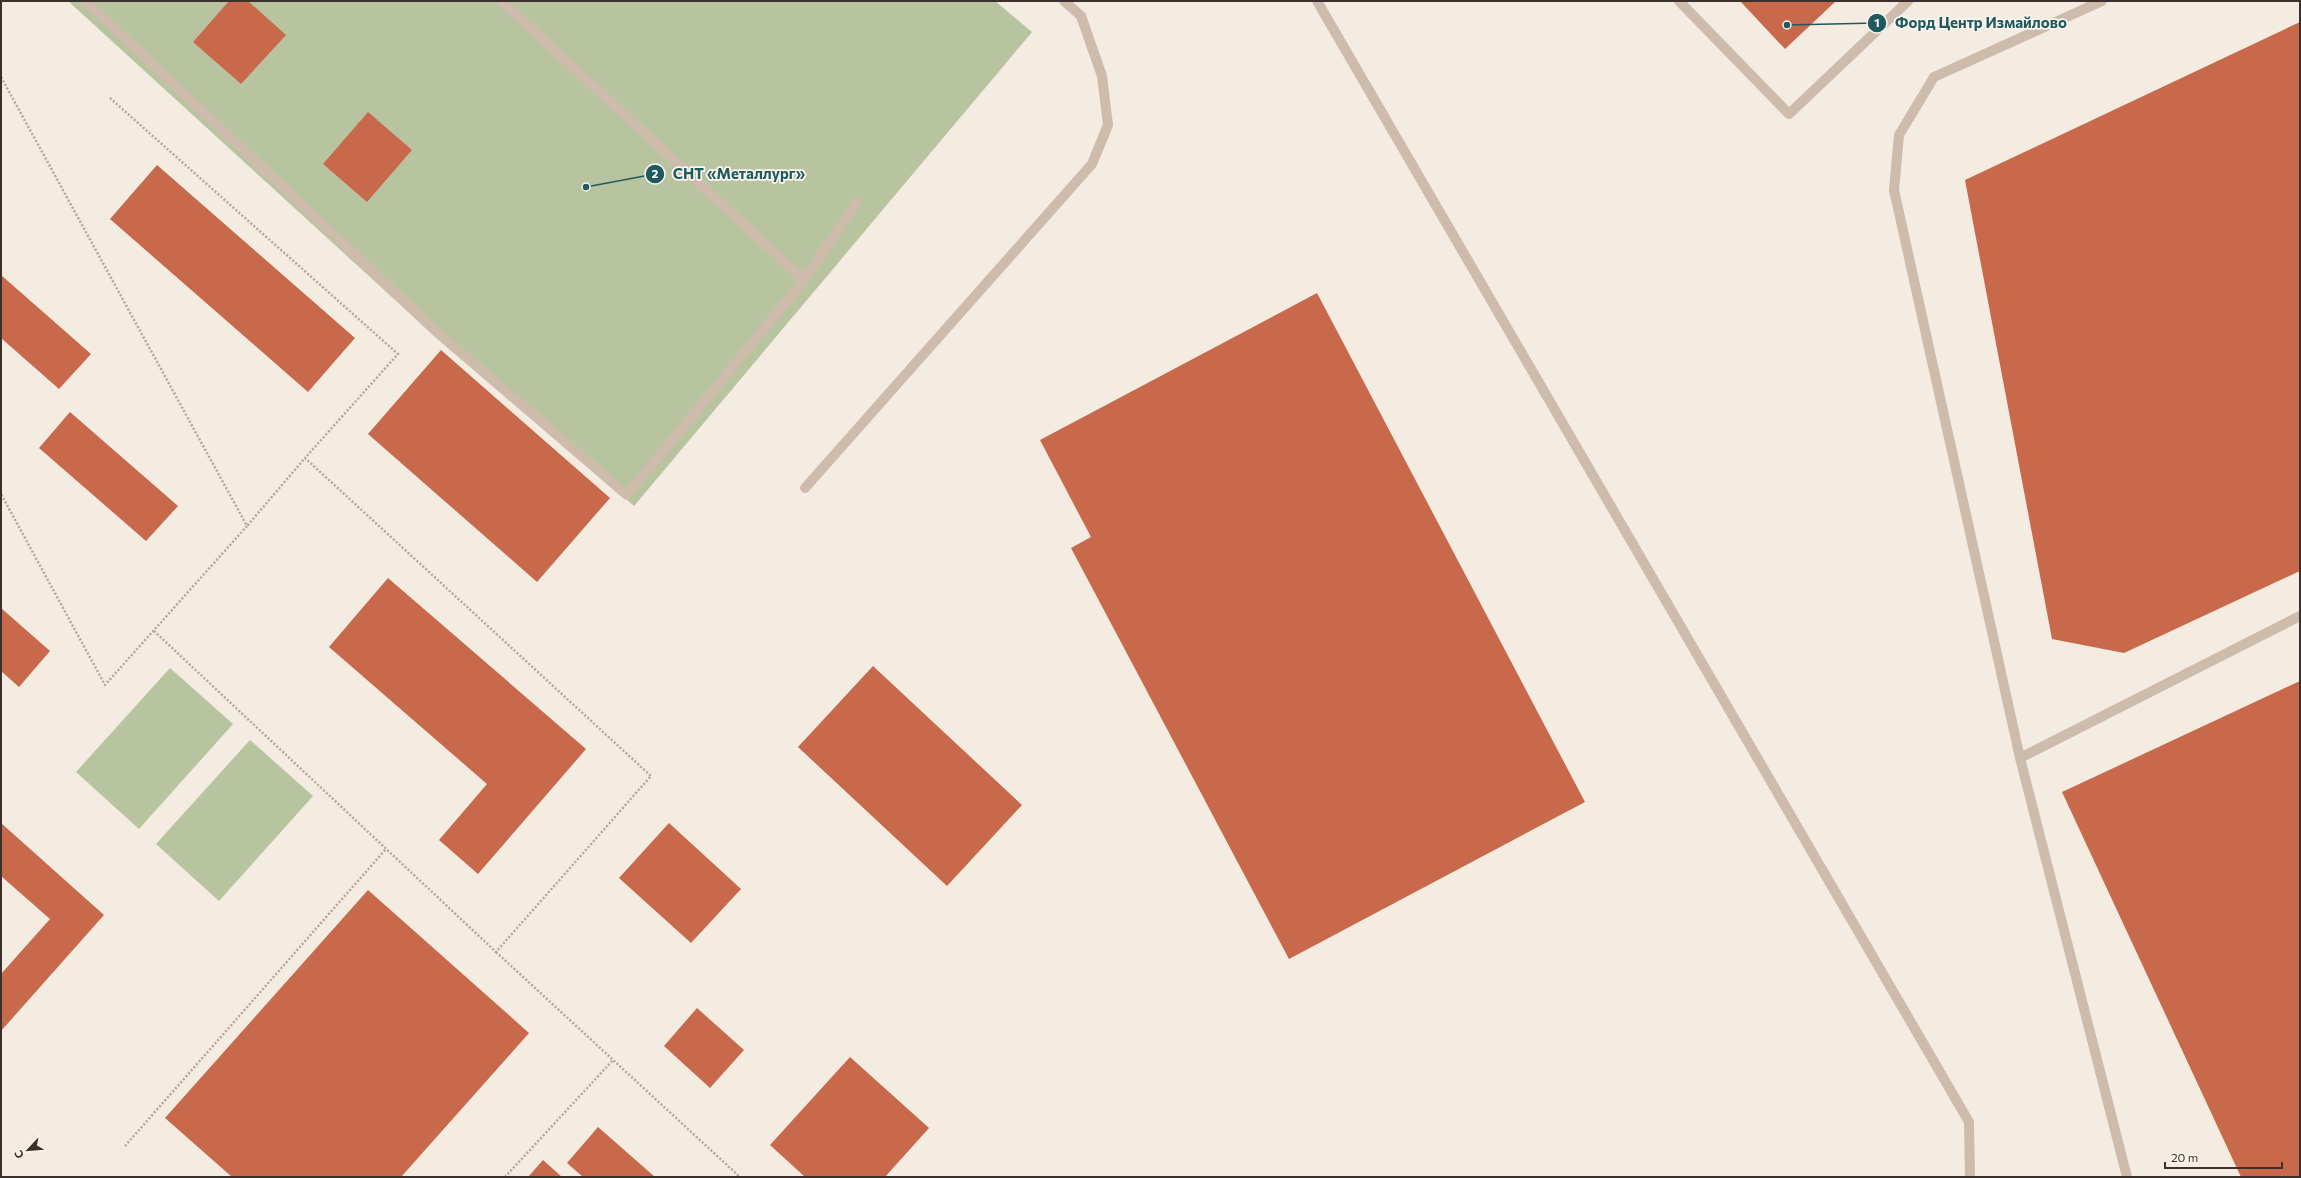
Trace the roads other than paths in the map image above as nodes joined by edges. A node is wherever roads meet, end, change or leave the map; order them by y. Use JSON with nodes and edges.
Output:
{"nodes":[{"id":1,"x":85,"y":1,"type":"edge"},
{"id":2,"x":501,"y":1,"type":"edge"},
{"id":3,"x":1064,"y":1,"type":"edge"},
{"id":4,"x":1316,"y":1,"type":"edge"},
{"id":5,"x":1680,"y":1,"type":"edge"},
{"id":6,"x":1908,"y":1,"type":"edge"},
{"id":7,"x":2102,"y":1,"type":"edge"},
{"id":8,"x":857,"y":202,"type":"dead end"},
{"id":9,"x":804,"y":280,"type":"junction"},
{"id":10,"x":805,"y":488,"type":"dead end"},
{"id":11,"x":2300,"y":616,"type":"edge"},
{"id":12,"x":2020,"y":758,"type":"junction"},
{"id":13,"x":1970,"y":1177,"type":"edge"},
{"id":14,"x":2127,"y":1177,"type":"edge"}],
"edges":[{"from":1,"to":9,"type":"lane"},
{"from":2,"to":9,"type":"lane"},
{"from":3,"to":10,"type":"lane"},
{"from":4,"to":13,"type":"lane"},
{"from":5,"to":6,"type":"lane"},
{"from":7,"to":12,"type":"lane"},
{"from":8,"to":9,"type":"lane"},
{"from":11,"to":12,"type":"lane"},
{"from":12,"to":14,"type":"lane"}]}
